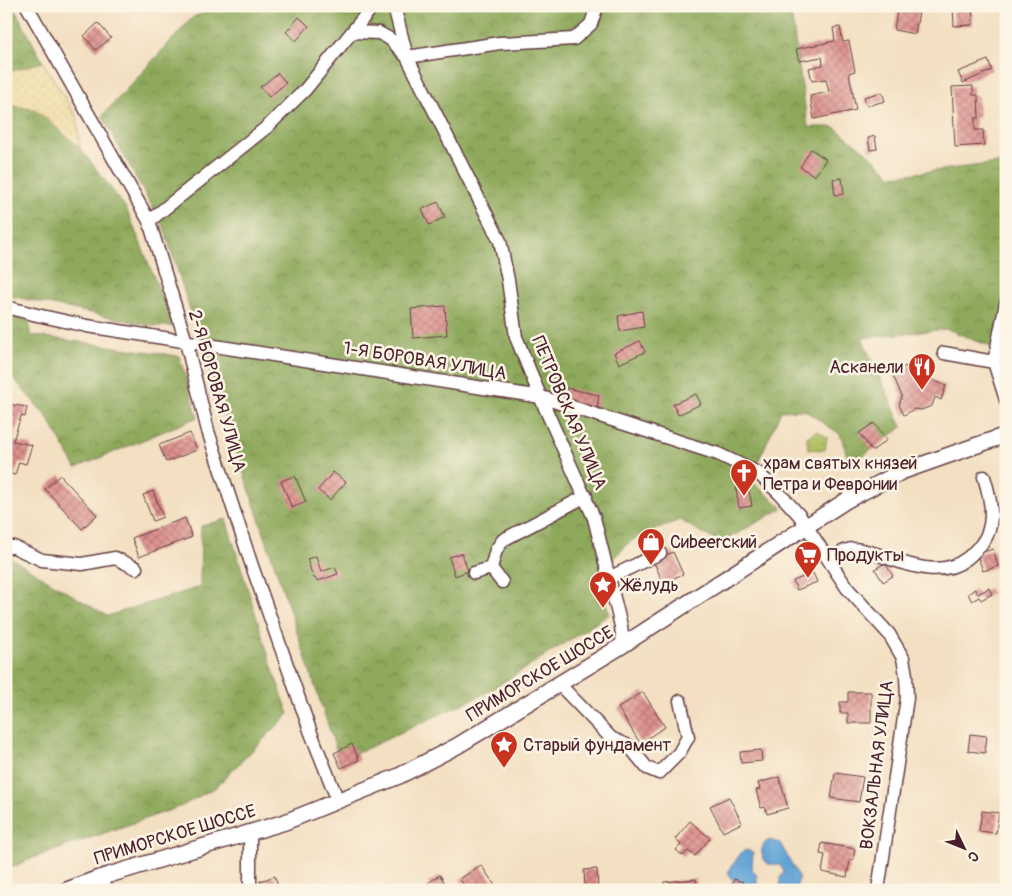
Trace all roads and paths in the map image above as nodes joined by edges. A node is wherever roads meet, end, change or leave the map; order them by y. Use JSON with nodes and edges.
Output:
{"nodes":[{"id":1,"x":373,"y":6,"type":"edge"},
{"id":2,"x":394,"y":6,"type":"edge"},
{"id":3,"x":597,"y":6,"type":"edge"},
{"id":4,"x":29,"y":11,"type":"edge"},
{"id":5,"x":353,"y":32,"type":"junction"},
{"id":6,"x":407,"y":57,"type":"junction"},
{"id":7,"x":148,"y":221,"type":"junction"},
{"id":8,"x":1006,"y":303,"type":"edge"},
{"id":9,"x":6,"y":307,"type":"edge"},
{"id":10,"x":186,"y":342,"type":"junction"},
{"id":11,"x":944,"y":353,"type":"dead end"},
{"id":12,"x":994,"y":362,"type":"junction"},
{"id":13,"x":541,"y":397,"type":"junction"},
{"id":14,"x":1006,"y":400,"type":"edge"},
{"id":15,"x":1006,"y":435,"type":"edge"},
{"id":16,"x":984,"y":477,"type":"dead end"},
{"id":17,"x":586,"y":496,"type":"junction"},
{"id":18,"x":806,"y":526,"type":"junction"},
{"id":19,"x":6,"y":547,"type":"edge"},
{"id":20,"x":660,"y":553,"type":"dead end"},
{"id":21,"x":829,"y":559,"type":"junction"},
{"id":22,"x":136,"y":568,"type":"dead end"},
{"id":23,"x":491,"y":568,"type":"junction"},
{"id":24,"x":474,"y":572,"type":"dead end"},
{"id":25,"x":609,"y":578,"type":"junction"},
{"id":26,"x":502,"y":582,"type":"dead end"},
{"id":27,"x":623,"y":645,"type":"junction"},
{"id":28,"x":558,"y":683,"type":"junction"},
{"id":29,"x":680,"y":701,"type":"dead end"},
{"id":30,"x":338,"y":801,"type":"junction"},
{"id":31,"x":250,"y":831,"type":"junction"},
{"id":32,"x":103,"y":884,"type":"edge"},
{"id":33,"x":67,"y":890,"type":"edge"},
{"id":34,"x":250,"y":890,"type":"edge"},
{"id":35,"x":878,"y":890,"type":"edge"}],
"edges":[{"from":1,"to":5,"type":"street"},
{"from":2,"to":6,"type":"street","name":"ПЕТРОВСКАЯ УЛИЦА"},
{"from":3,"to":6,"type":"street"},
{"from":4,"to":7,"type":"street","name":"2-Я БОРОВАЯ УЛИЦА"},
{"from":5,"to":6,"type":"street"},
{"from":5,"to":7,"type":"street"},
{"from":6,"to":13,"type":"street","name":"ПЕТРОВСКАЯ УЛИЦА"},
{"from":7,"to":10,"type":"street","name":"2-Я БОРОВАЯ УЛИЦА"},
{"from":8,"to":12,"type":"street"},
{"from":9,"to":10,"type":"street","name":"1-Я БОРОВАЯ УЛИЦА"},
{"from":10,"to":13,"type":"street","name":"1-Я БОРОВАЯ УЛИЦА"},
{"from":10,"to":30,"type":"street","name":"2-Я БОРОВАЯ УЛИЦА"},
{"from":11,"to":12,"type":"street"},
{"from":12,"to":14,"type":"street"},
{"from":13,"to":17,"type":"street","name":"ПЕТРОВСКАЯ УЛИЦА"},
{"from":13,"to":18,"type":"street","name":"1-Я БОРОВАЯ УЛИЦА"},
{"from":15,"to":18,"type":"main road","name":"ПРИМОРСКОЕ ШОССЕ"},
{"from":16,"to":21,"type":"street"},
{"from":17,"to":23,"type":"street"},
{"from":17,"to":25,"type":"street","name":"ПЕТРОВСКАЯ УЛИЦА"},
{"from":18,"to":21,"type":"street","name":"ВОКЗАЛЬНАЯ УЛИЦА"},
{"from":18,"to":27,"type":"main road","name":"ПРИМОРСКОЕ ШОССЕ"},
{"from":19,"to":22,"type":"street"},
{"from":20,"to":25,"type":"street"},
{"from":21,"to":35,"type":"street","name":"ВОКЗАЛЬНАЯ УЛИЦА"},
{"from":23,"to":24,"type":"street"},
{"from":23,"to":26,"type":"street"},
{"from":25,"to":27,"type":"street","name":"ПЕТРОВСКАЯ УЛИЦА"},
{"from":27,"to":28,"type":"main road","name":"ПРИМОРСКОЕ ШОССЕ"},
{"from":28,"to":29,"type":"street"},
{"from":28,"to":30,"type":"main road","name":"ПРИМОРСКОЕ ШОССЕ"},
{"from":30,"to":31,"type":"main road","name":"ПРИМОРСКОЕ ШОССЕ"},
{"from":31,"to":32,"type":"main road","name":"ПРИМОРСКОЕ ШОССЕ"},
{"from":31,"to":34,"type":"street"},
{"from":32,"to":33,"type":"main road","name":"ПРИМОРСКОЕ ШОССЕ"}]}
